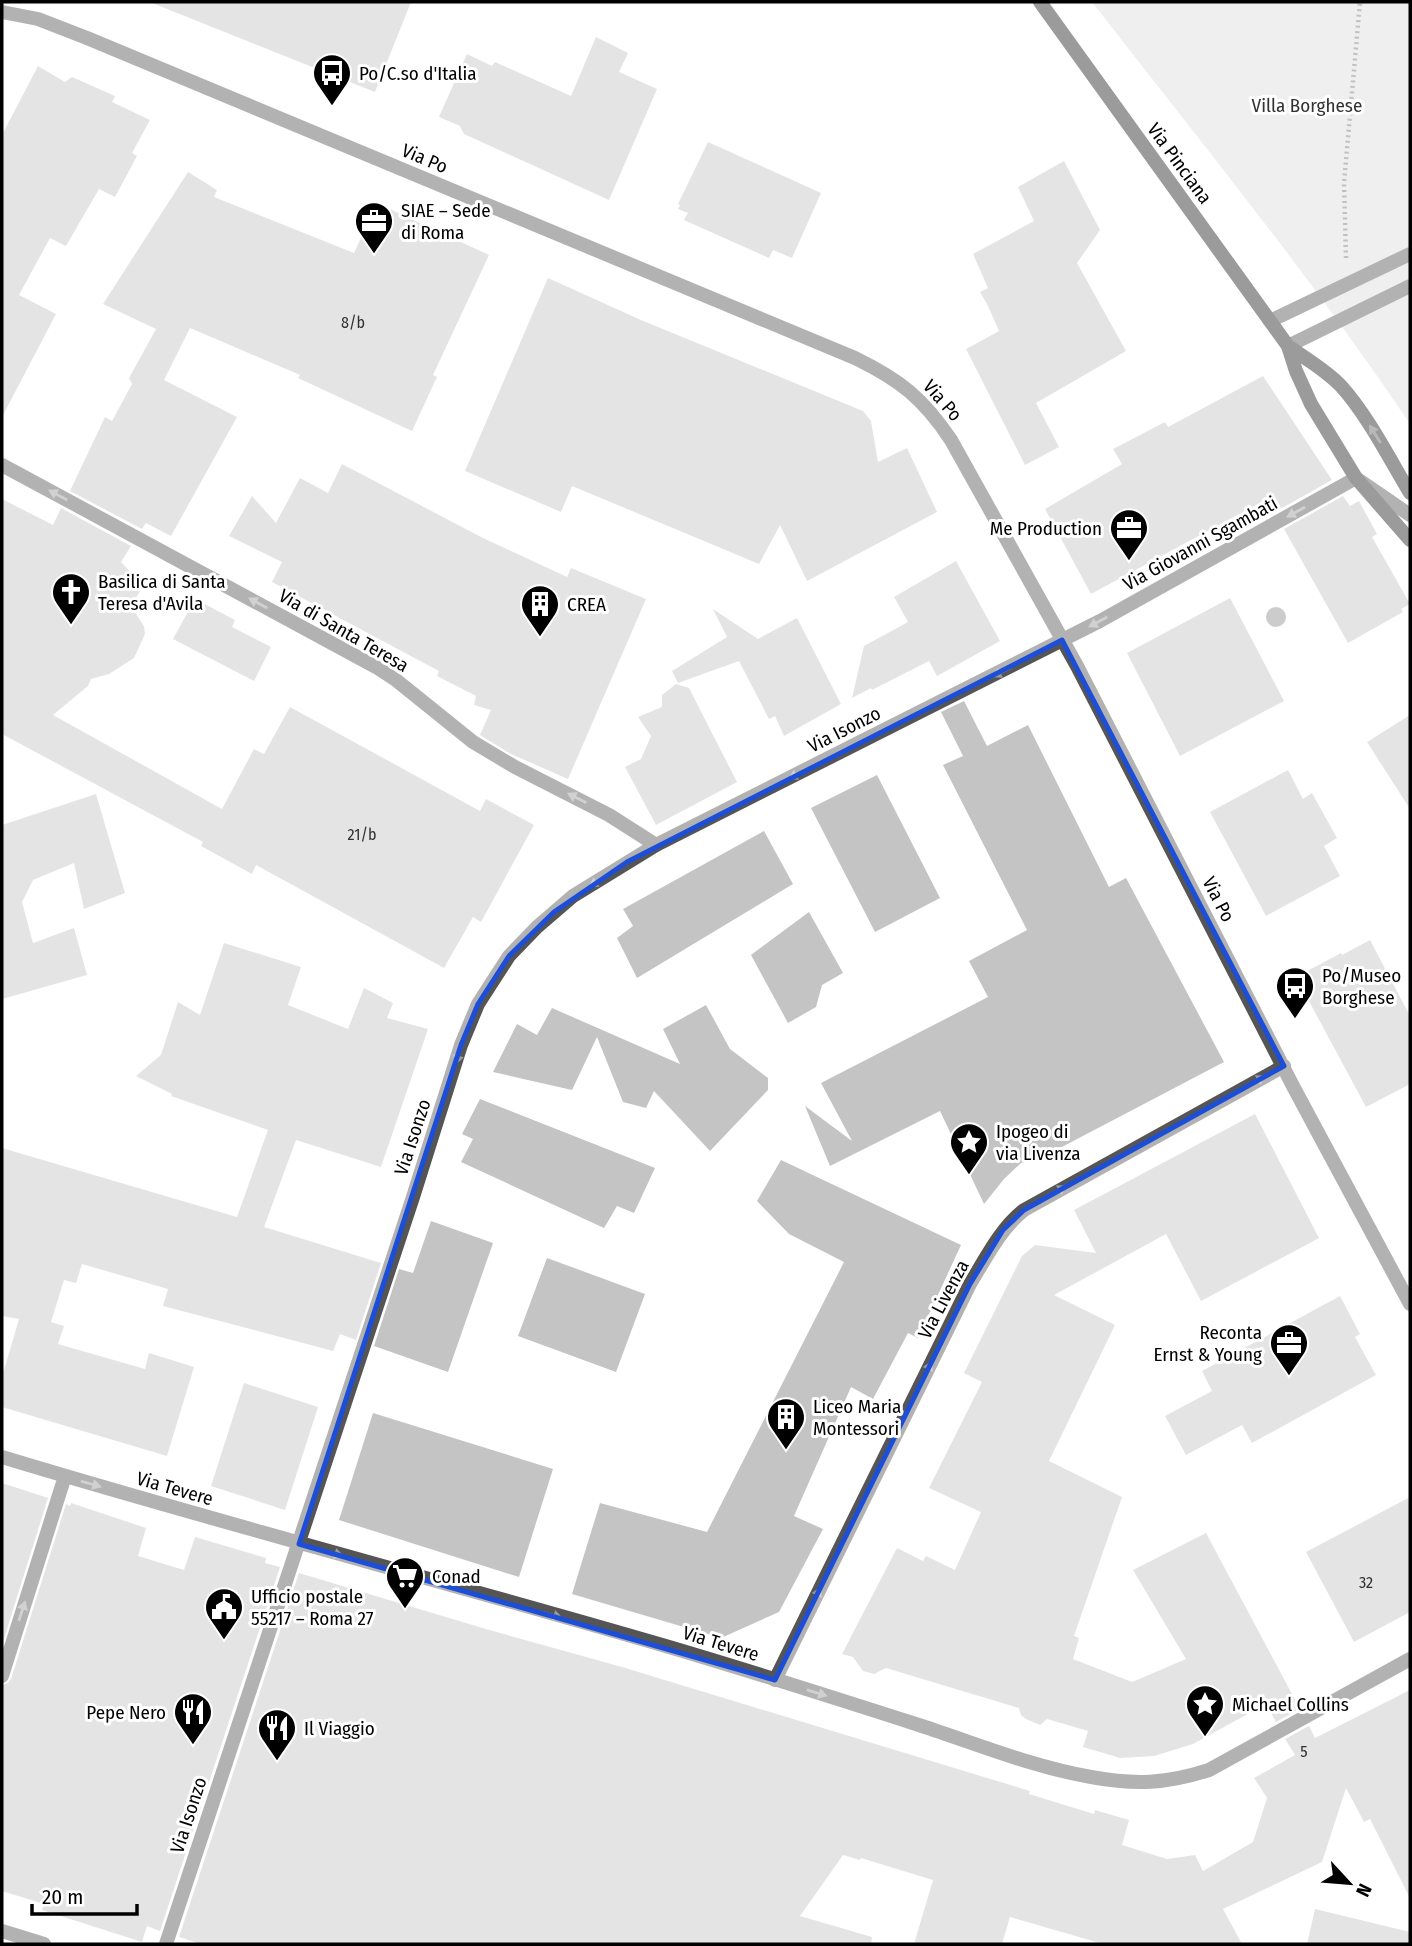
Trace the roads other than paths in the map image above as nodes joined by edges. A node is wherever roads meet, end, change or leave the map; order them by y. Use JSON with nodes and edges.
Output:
{"nodes":[{"id":1,"x":1040,"y":2,"type":"edge"},
{"id":2,"x":4,"y":16,"type":"edge"},
{"id":3,"x":1410,"y":254,"type":"edge"},
{"id":4,"x":1410,"y":286,"type":"edge"},
{"id":5,"x":1270,"y":321,"type":"junction"},
{"id":6,"x":1288,"y":346,"type":"junction"},
{"id":7,"x":2,"y":465,"type":"edge"},
{"id":8,"x":1356,"y":478,"type":"junction"},
{"id":9,"x":1410,"y":492,"type":"edge"},
{"id":10,"x":1410,"y":515,"type":"edge"},
{"id":11,"x":1410,"y":540,"type":"edge"},
{"id":12,"x":1062,"y":640,"type":"junction"},
{"id":13,"x":656,"y":845,"type":"junction"},
{"id":14,"x":1284,"y":1066,"type":"junction"},
{"id":15,"x":1410,"y":1304,"type":"edge"},
{"id":16,"x":2,"y":1457,"type":"edge"},
{"id":17,"x":65,"y":1476,"type":"junction"},
{"id":18,"x":299,"y":1544,"type":"junction"},
{"id":19,"x":1410,"y":1659,"type":"edge"},
{"id":20,"x":2,"y":1676,"type":"edge"},
{"id":21,"x":775,"y":1680,"type":"junction"},
{"id":22,"x":2,"y":1931,"type":"edge"},
{"id":23,"x":44,"y":1944,"type":"edge"},
{"id":24,"x":166,"y":1944,"type":"edge"}],
"edges":[{"from":1,"to":5,"type":"main road","name":"Via Pinciana"},
{"from":2,"to":12,"type":"street","name":"Via Po"},
{"from":3,"to":5,"type":"street"},
{"from":4,"to":6,"type":"street"},
{"from":5,"to":6,"type":"main road","name":"Via Pinciana"},
{"from":6,"to":8,"type":"main road","name":"Via Pinciana"},
{"from":9,"to":6,"type":"main road","name":"Via Pinciana","one_way":true},
{"from":13,"to":7,"type":"street","name":"Via di Santa Teresa","one_way":true},
{"from":8,"to":10,"type":"street","name":"Via Pinciana"},
{"from":8,"to":11,"type":"main road","name":"Via Pinciana"},
{"from":8,"to":12,"type":"street","name":"Via Giovanni Sgambati","one_way":true},
{"from":12,"to":13,"type":"street","name":"Via Isonzo","one_way":true},
{"from":12,"to":14,"type":"street","name":"Via Po"},
{"from":13,"to":18,"type":"street","name":"Via Isonzo","one_way":true},
{"from":14,"to":15,"type":"street","name":"Via Po"},
{"from":21,"to":14,"type":"street","name":"Via Livenza","one_way":true},
{"from":16,"to":17,"type":"street","name":"Via Tevere"},
{"from":17,"to":18,"type":"street","name":"Via Tevere","one_way":true},
{"from":20,"to":17,"type":"street","one_way":true},
{"from":18,"to":21,"type":"street","name":"Via Tevere","one_way":true},
{"from":18,"to":24,"type":"street","name":"Via Isonzo"},
{"from":21,"to":19,"type":"street","name":"Via Tevere","one_way":true},
{"from":22,"to":23,"type":"street"}]}
